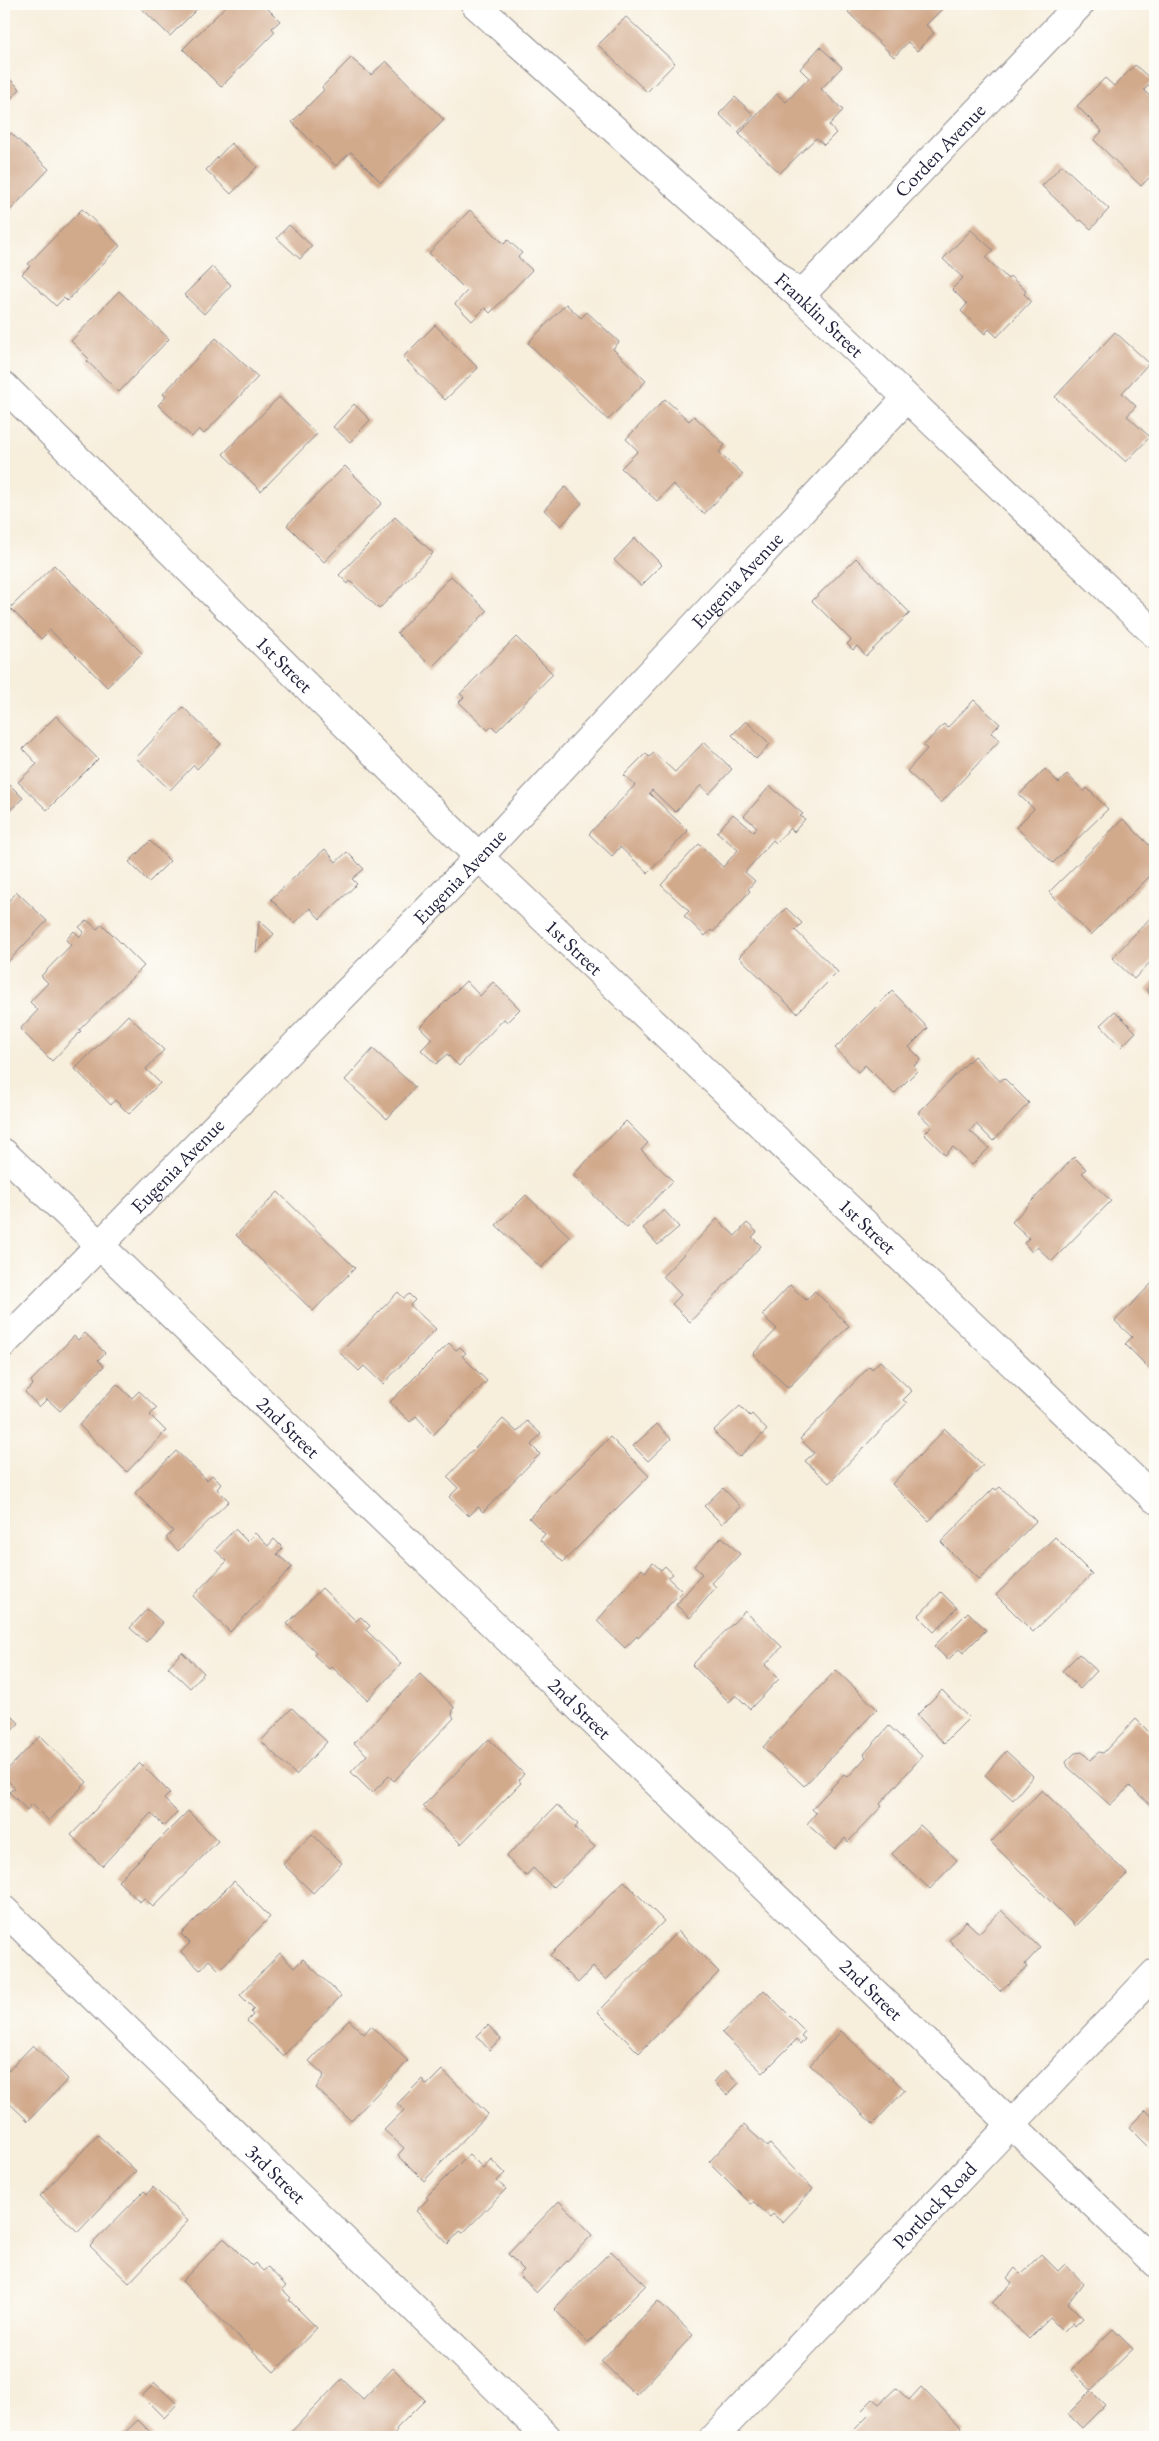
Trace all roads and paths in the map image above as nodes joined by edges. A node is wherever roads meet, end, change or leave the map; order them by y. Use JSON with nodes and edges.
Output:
{"nodes":[{"id":1,"x":475,"y":4,"type":"edge"},
{"id":2,"x":1080,"y":4,"type":"edge"},
{"id":3,"x":800,"y":296,"type":"junction"},
{"id":4,"x":4,"y":386,"type":"edge"},
{"id":5,"x":906,"y":399,"type":"junction"},
{"id":6,"x":1155,"y":634,"type":"edge"},
{"id":7,"x":479,"y":857,"type":"junction"},
{"id":8,"x":4,"y":1153,"type":"edge"},
{"id":9,"x":98,"y":1246,"type":"junction"},
{"id":10,"x":4,"y":1343,"type":"edge"},
{"id":11,"x":1155,"y":1500,"type":"edge"},
{"id":12,"x":4,"y":1910,"type":"edge"},
{"id":13,"x":1155,"y":1973,"type":"edge"},
{"id":14,"x":1012,"y":2125,"type":"junction"},
{"id":15,"x":1155,"y":2263,"type":"edge"},
{"id":16,"x":547,"y":2437,"type":"edge"},
{"id":17,"x":714,"y":2437,"type":"edge"}],
"edges":[{"from":1,"to":3,"type":"street","name":"Franklin Street"},
{"from":2,"to":3,"type":"street","name":"Corden Avenue"},
{"from":3,"to":5,"type":"street","name":"Franklin Street"},
{"from":4,"to":7,"type":"street","name":"1st Street"},
{"from":5,"to":6,"type":"street","name":"Franklin Street"},
{"from":5,"to":7,"type":"street","name":"Eugenia Avenue"},
{"from":7,"to":9,"type":"street","name":"Eugenia Avenue"},
{"from":7,"to":11,"type":"street","name":"1st Street"},
{"from":8,"to":9,"type":"street","name":"2nd Street"},
{"from":9,"to":10,"type":"street","name":"Eugenia Avenue"},
{"from":9,"to":14,"type":"street","name":"2nd Street"},
{"from":12,"to":16,"type":"street","name":"3rd Street"},
{"from":13,"to":14,"type":"street","name":"Portlock Road"},
{"from":14,"to":15,"type":"street","name":"2nd Street"},
{"from":14,"to":17,"type":"street","name":"Portlock Road"}]}
